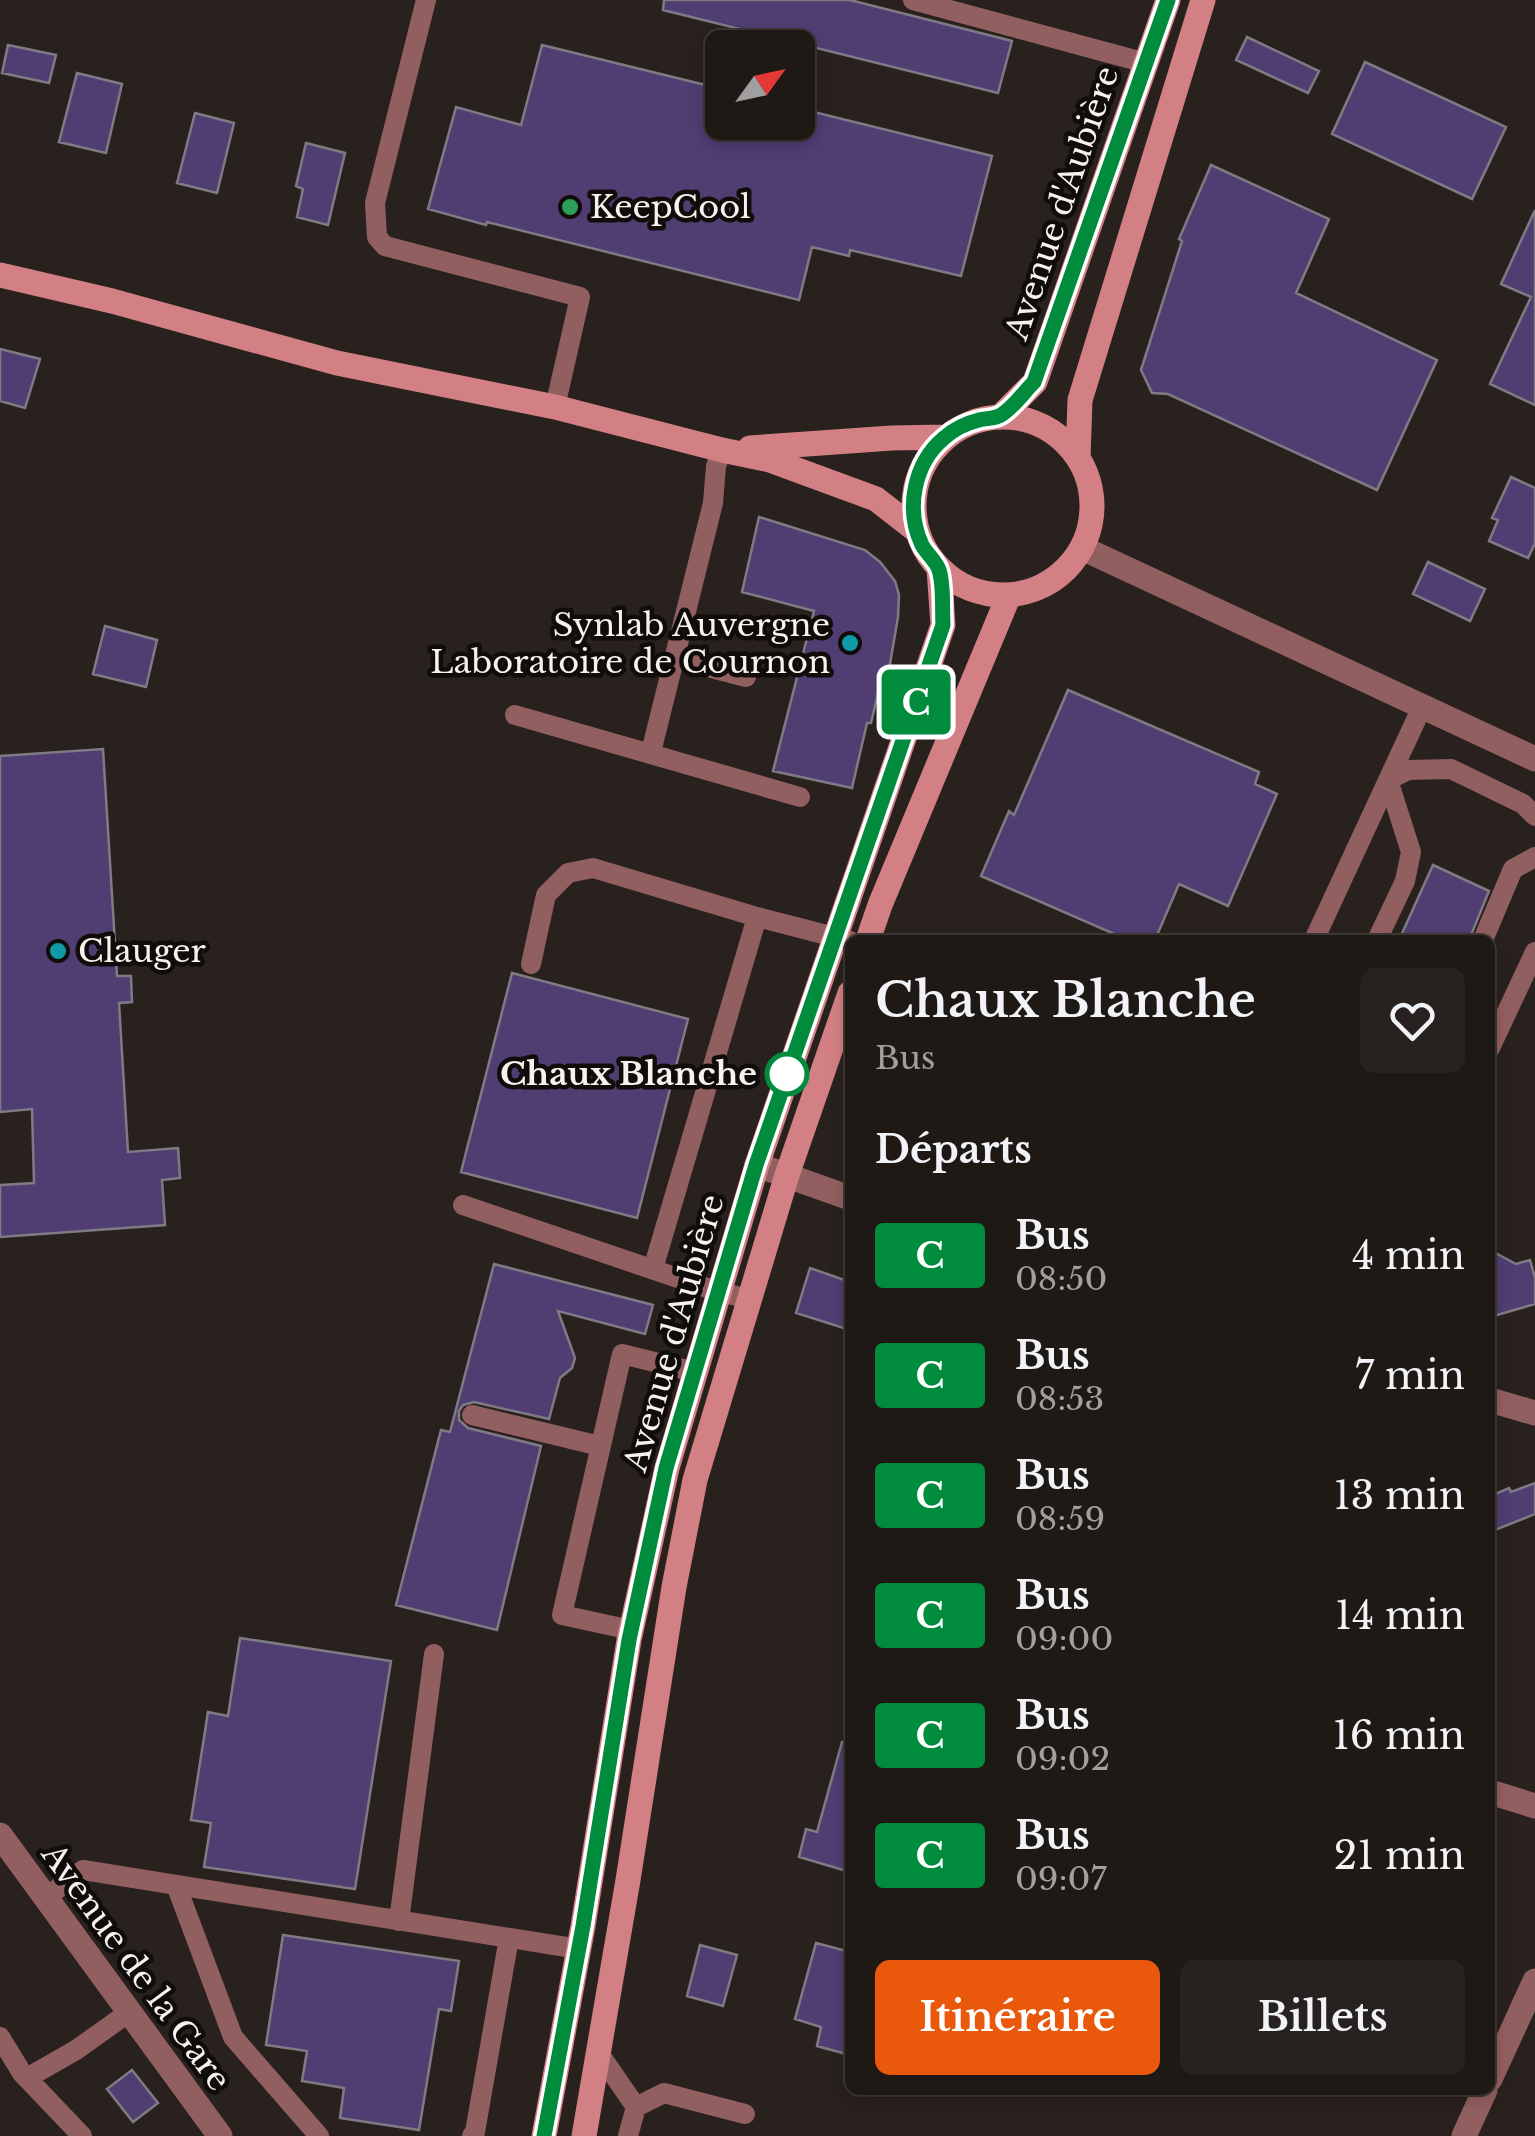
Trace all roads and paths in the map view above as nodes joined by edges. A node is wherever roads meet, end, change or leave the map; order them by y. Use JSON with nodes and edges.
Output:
{"nodes":[{"id":1,"x":426,"y":0,"type":"edge"},
{"id":2,"x":913,"y":0,"type":"edge"},
{"id":3,"x":1168,"y":0,"type":"edge"},
{"id":4,"x":1204,"y":0,"type":"edge"},
{"id":5,"x":1146,"y":63,"type":"junction"},
{"id":6,"x":0,"y":275,"type":"edge"},
{"id":7,"x":554,"y":408,"type":"junction"},
{"id":8,"x":1000,"y":416,"type":"junction"},
{"id":9,"x":944,"y":438,"type":"junction"},
{"id":10,"x":722,"y":450,"type":"junction"},
{"id":11,"x":1078,"y":458,"type":"junction"},
{"id":12,"x":917,"y":532,"type":"junction"},
{"id":13,"x":1082,"y":548,"type":"junction"},
{"id":14,"x":939,"y":569,"type":"junction"},
{"id":15,"x":1009,"y":595,"type":"junction"},
{"id":16,"x":673,"y":658,"type":"junction"},
{"id":17,"x":746,"y":677,"type":"dead end"},
{"id":18,"x":1422,"y":708,"type":"junction"},
{"id":19,"x":515,"y":715,"type":"dead end"},
{"id":20,"x":650,"y":752,"type":"junction"},
{"id":21,"x":1535,"y":759,"type":"edge"},
{"id":22,"x":1388,"y":780,"type":"junction"},
{"id":23,"x":800,"y":797,"type":"dead end"},
{"id":24,"x":1535,"y":816,"type":"edge"},
{"id":25,"x":1535,"y":857,"type":"edge"},
{"id":26,"x":757,"y":917,"type":"junction"},
{"id":27,"x":870,"y":935,"type":"edge"},
{"id":28,"x":1316,"y":935,"type":"edge"},
{"id":29,"x":1379,"y":935,"type":"edge"},
{"id":30,"x":1485,"y":935,"type":"edge"},
{"id":31,"x":842,"y":940,"type":"edge"},
{"id":32,"x":1535,"y":952,"type":"edge"},
{"id":33,"x":531,"y":964,"type":"dead end"},
{"id":34,"x":845,"y":1008,"type":"edge"},
{"id":35,"x":1495,"y":1037,"type":"edge"},
{"id":36,"x":756,"y":1165,"type":"junction"},
{"id":37,"x":787,"y":1176,"type":"junction"},
{"id":38,"x":845,"y":1196,"type":"edge"},
{"id":39,"x":463,"y":1204,"type":"dead end"},
{"id":40,"x":653,"y":1269,"type":"junction"},
{"id":41,"x":719,"y":1292,"type":"junction"},
{"id":42,"x":750,"y":1298,"type":"junction"},
{"id":43,"x":695,"y":1372,"type":"junction"},
{"id":44,"x":1495,"y":1401,"type":"edge"},
{"id":45,"x":1535,"y":1413,"type":"edge"},
{"id":46,"x":472,"y":1415,"type":"dead end"},
{"id":47,"x":600,"y":1446,"type":"junction"},
{"id":48,"x":631,"y":1630,"type":"junction"},
{"id":49,"x":434,"y":1654,"type":"dead end"},
{"id":50,"x":1495,"y":1794,"type":"edge"},
{"id":51,"x":1535,"y":1806,"type":"edge"},
{"id":52,"x":0,"y":1836,"type":"edge"},
{"id":53,"x":176,"y":1885,"type":"junction"},
{"id":54,"x":45,"y":1898,"type":"junction"},
{"id":55,"x":399,"y":1920,"type":"junction"},
{"id":56,"x":510,"y":1938,"type":"junction"},
{"id":57,"x":579,"y":1950,"type":"junction"},
{"id":58,"x":1535,"y":1981,"type":"edge"},
{"id":59,"x":128,"y":2012,"type":"junction"},
{"id":60,"x":0,"y":2036,"type":"edge"},
{"id":61,"x":598,"y":2052,"type":"junction"},
{"id":62,"x":1495,"y":2068,"type":"edge"},
{"id":63,"x":27,"y":2078,"type":"junction"},
{"id":64,"x":1483,"y":2095,"type":"edge"},
{"id":65,"x":636,"y":2107,"type":"junction"},
{"id":66,"x":745,"y":2114,"type":"dead end"},
{"id":67,"x":82,"y":2136,"type":"edge"},
{"id":68,"x":220,"y":2136,"type":"edge"},
{"id":69,"x":319,"y":2136,"type":"edge"},
{"id":70,"x":472,"y":2136,"type":"edge"},
{"id":71,"x":544,"y":2136,"type":"edge"},
{"id":72,"x":584,"y":2136,"type":"edge"},
{"id":73,"x":628,"y":2136,"type":"edge"},
{"id":74,"x":1464,"y":2136,"type":"edge"}],
"edges":[{"from":1,"to":7,"type":"lane"},
{"from":2,"to":5,"type":"lane"},
{"from":3,"to":5,"type":"main road","name":"Avenue d'Aubière"},
{"from":4,"to":11,"type":"main road"},
{"from":5,"to":8,"type":"main road","name":"Avenue d'Aubière"},
{"from":6,"to":7,"type":"main road"},
{"from":7,"to":10,"type":"main road"},
{"from":8,"to":9,"type":"main road"},
{"from":8,"to":11,"type":"main road"},
{"from":9,"to":10,"type":"main road"},
{"from":9,"to":12,"type":"main road"},
{"from":10,"to":12,"type":"main road"},
{"from":10,"to":16,"type":"lane"},
{"from":11,"to":13,"type":"main road"},
{"from":12,"to":14,"type":"main road"},
{"from":13,"to":15,"type":"main road"},
{"from":13,"to":18,"type":"street"},
{"from":14,"to":15,"type":"main road"},
{"from":14,"to":31,"type":"main road","name":"Avenue d'Aubière"},
{"from":15,"to":27,"type":"main road"},
{"from":16,"to":17,"type":"lane"},
{"from":16,"to":20,"type":"lane"},
{"from":18,"to":21,"type":"street"},
{"from":18,"to":22,"type":"lane"},
{"from":19,"to":20,"type":"lane"},
{"from":20,"to":23,"type":"lane"},
{"from":22,"to":24,"type":"lane"},
{"from":22,"to":28,"type":"lane"},
{"from":22,"to":29,"type":"lane"},
{"from":25,"to":30,"type":"lane"},
{"from":26,"to":31,"type":"lane"},
{"from":26,"to":33,"type":"lane"},
{"from":26,"to":40,"type":"lane"},
{"from":31,"to":36,"type":"main road","name":"Avenue d'Aubière"},
{"from":32,"to":35,"type":"lane"},
{"from":34,"to":37,"type":"main road","name":"Avenue d'Aubière"},
{"from":36,"to":37,"type":"street"},
{"from":36,"to":41,"type":"main road","name":"Avenue d'Aubière"},
{"from":37,"to":38,"type":"street"},
{"from":37,"to":42,"type":"main road","name":"Avenue d'Aubière"},
{"from":39,"to":40,"type":"lane"},
{"from":40,"to":41,"type":"lane"},
{"from":41,"to":42,"type":"lane"},
{"from":41,"to":43,"type":"main road","name":"Avenue d'Aubière"},
{"from":42,"to":61,"type":"main road","name":"Avenue d'Aubière"},
{"from":43,"to":47,"type":"lane"},
{"from":43,"to":48,"type":"main road","name":"Avenue d'Aubière"},
{"from":44,"to":45,"type":"street"},
{"from":46,"to":47,"type":"lane"},
{"from":47,"to":48,"type":"lane"},
{"from":48,"to":57,"type":"main road","name":"Avenue d'Aubière"},
{"from":49,"to":55,"type":"lane"},
{"from":50,"to":51,"type":"street"},
{"from":52,"to":54,"type":"street","name":"Avenue de la Gare"},
{"from":53,"to":54,"type":"lane"},
{"from":53,"to":55,"type":"lane"},
{"from":53,"to":69,"type":"lane"},
{"from":54,"to":59,"type":"street","name":"Avenue de la Gare"},
{"from":55,"to":56,"type":"lane"},
{"from":56,"to":57,"type":"lane"},
{"from":56,"to":70,"type":"lane"},
{"from":57,"to":71,"type":"main road","name":"Avenue d'Aubière"},
{"from":58,"to":62,"type":"street"},
{"from":59,"to":63,"type":"lane"},
{"from":59,"to":68,"type":"street","name":"Avenue de la Gare"},
{"from":60,"to":63,"type":"lane"},
{"from":61,"to":65,"type":"lane"},
{"from":61,"to":72,"type":"main road","name":"Avenue d'Aubière"},
{"from":63,"to":67,"type":"lane"},
{"from":64,"to":74,"type":"street"},
{"from":65,"to":66,"type":"lane"},
{"from":65,"to":73,"type":"lane"}]}
